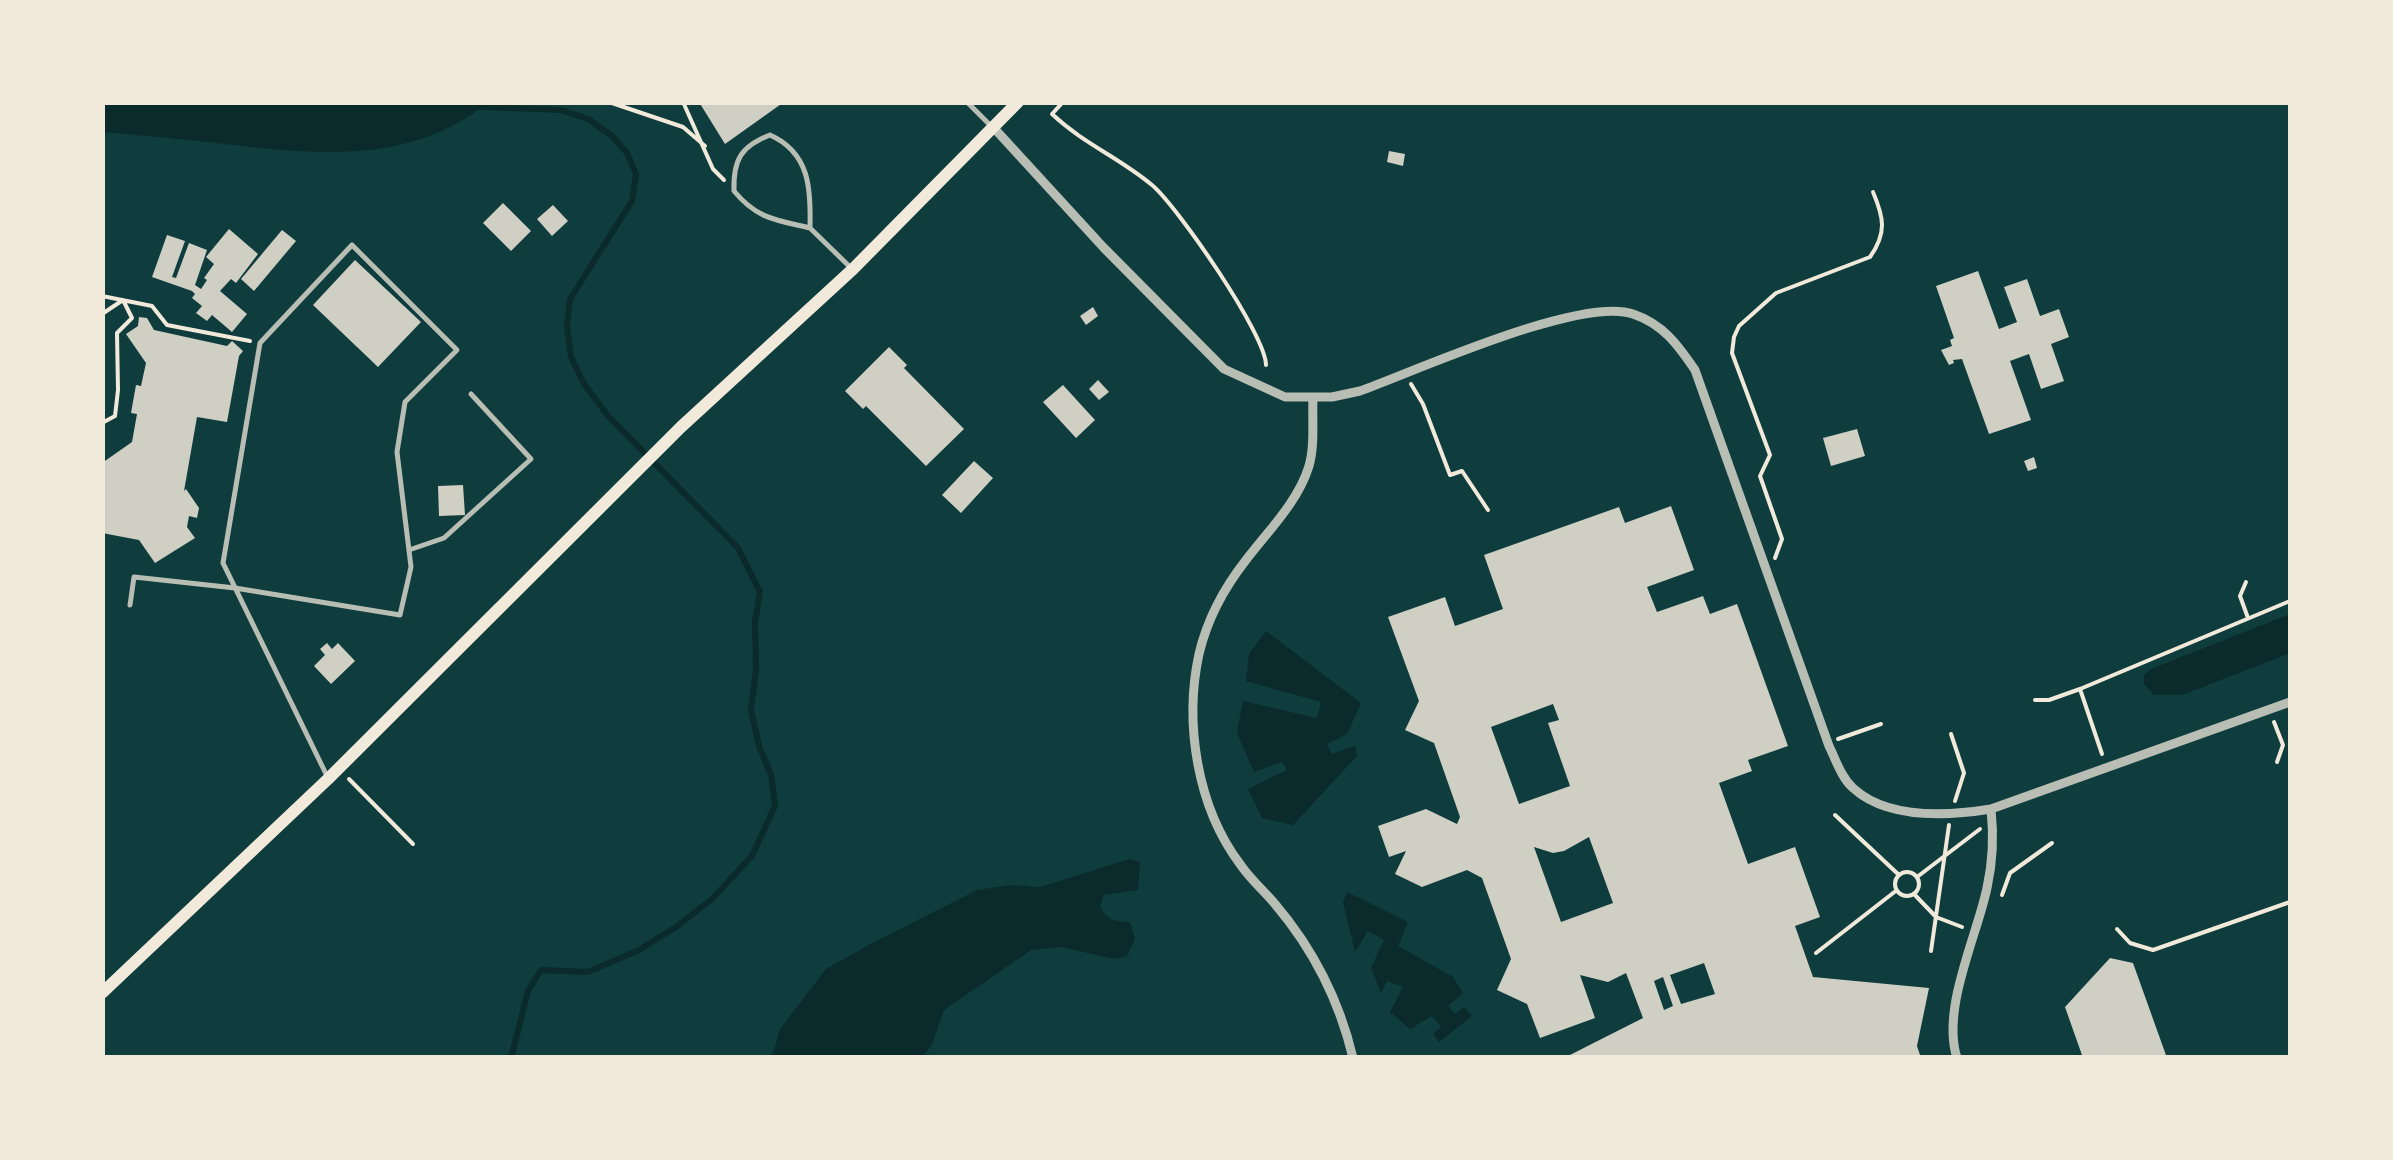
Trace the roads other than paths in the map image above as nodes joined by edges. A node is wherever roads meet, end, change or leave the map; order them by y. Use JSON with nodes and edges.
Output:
{"nodes":[{"id":1,"x":967,"y":102,"type":"edge"},
{"id":2,"x":1018,"y":102,"type":"edge"},
{"id":3,"x":993,"y":128,"type":"junction"},
{"id":4,"x":810,"y":228,"type":"junction"},
{"id":5,"x":853,"y":269,"type":"junction"},
{"id":6,"x":472,"y":394,"type":"dead end"},
{"id":7,"x":1313,"y":398,"type":"junction"},
{"id":8,"x":409,"y":550,"type":"junction"},
{"id":9,"x":235,"y":588,"type":"junction"},
{"id":10,"x":130,"y":605,"type":"dead end"},
{"id":11,"x":2290,"y":702,"type":"edge"},
{"id":12,"x":333,"y":773,"type":"junction"},
{"id":13,"x":1992,"y":815,"type":"junction"},
{"id":14,"x":102,"y":993,"type":"edge"},
{"id":15,"x":1353,"y":1058,"type":"edge"},
{"id":16,"x":1958,"y":1058,"type":"edge"}],
"edges":[{"from":1,"to":3,"type":"lane"},
{"from":2,"to":3,"type":"main road"},
{"from":3,"to":5,"type":"main road"},
{"from":3,"to":7,"type":"street"},
{"from":4,"to":4,"type":"lane"},
{"from":4,"to":5,"type":"lane"},
{"from":5,"to":12,"type":"main road"},
{"from":6,"to":8,"type":"lane"},
{"from":7,"to":13,"type":"street"},
{"from":7,"to":15,"type":"street"},
{"from":8,"to":9,"type":"lane"},
{"from":8,"to":9,"type":"lane"},
{"from":9,"to":10,"type":"lane"},
{"from":9,"to":12,"type":"lane"},
{"from":11,"to":13,"type":"street"},
{"from":12,"to":14,"type":"main road"},
{"from":13,"to":16,"type":"street"}]}
